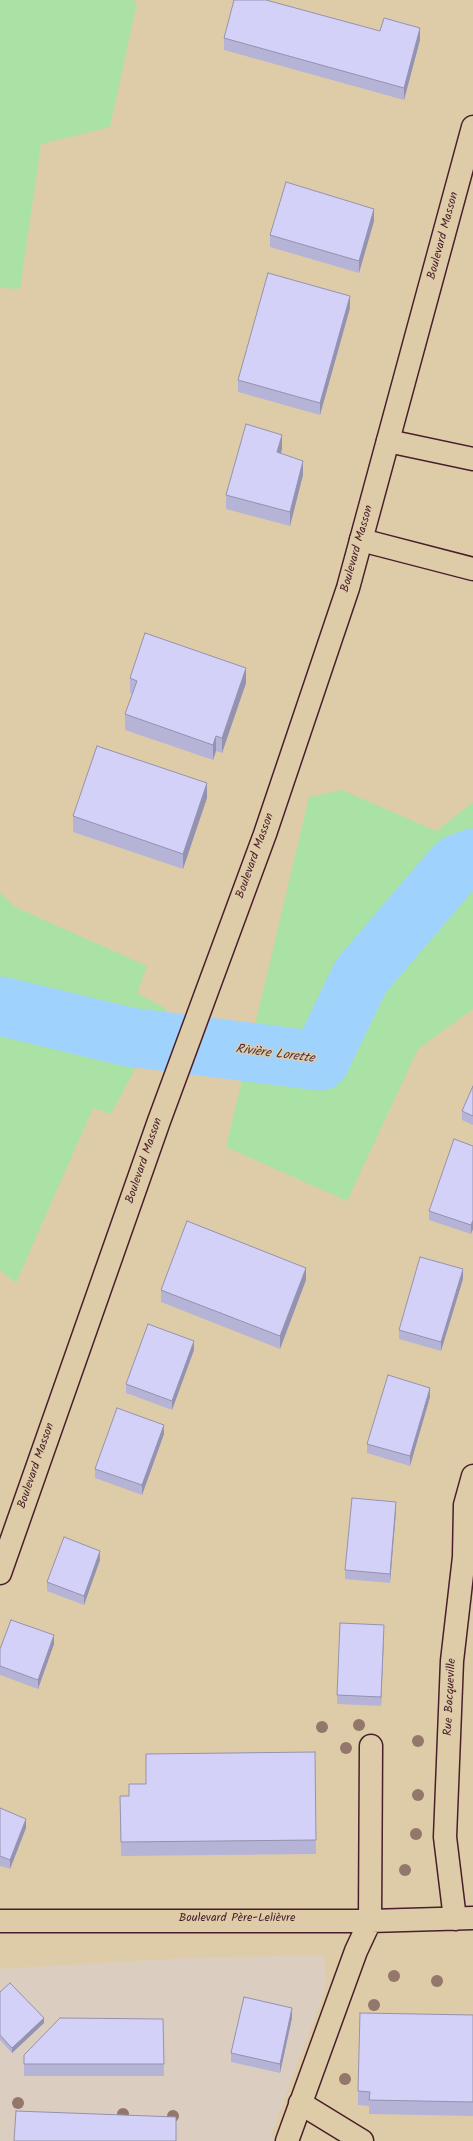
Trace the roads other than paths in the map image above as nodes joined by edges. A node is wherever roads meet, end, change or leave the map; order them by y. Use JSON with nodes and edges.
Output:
{"nodes":[{"id":1,"x":473,"y":127,"type":"edge"},
{"id":2,"x":388,"y":441,"type":"junction"},
{"id":3,"x":473,"y":459,"type":"edge"},
{"id":4,"x":361,"y":540,"type":"junction"},
{"id":5,"x":473,"y":569,"type":"edge"},
{"id":6,"x":473,"y":1476,"type":"edge"},
{"id":7,"x":469,"y":1557,"type":"edge"},
{"id":8,"x":0,"y":1573,"type":"edge"},
{"id":9,"x":371,"y":1746,"type":"dead end"},
{"id":10,"x":464,"y":1918,"type":"edge"},
{"id":11,"x":0,"y":1921,"type":"edge"},
{"id":12,"x":370,"y":1921,"type":"junction"},
{"id":13,"x":300,"y":2103,"type":"junction"},
{"id":14,"x":287,"y":2141,"type":"edge"},
{"id":15,"x":362,"y":2141,"type":"edge"}],
"edges":[{"from":1,"to":2,"type":"main road","name":"Boulevard Masson"},
{"from":2,"to":3,"type":"main road"},
{"from":2,"to":4,"type":"main road","name":"Boulevard Masson"},
{"from":4,"to":5,"type":"main road"},
{"from":4,"to":8,"type":"main road","name":"Boulevard Masson"},
{"from":6,"to":7,"type":"main road","name":"Rue Bacqueville"},
{"from":7,"to":10,"type":"main road","name":"Rue Bacqueville"},
{"from":9,"to":12,"type":"main road"},
{"from":10,"to":12,"type":"main road","name":"Boulevard Père-Lelièvre"},
{"from":11,"to":12,"type":"main road","name":"Boulevard Père-Lelièvre"},
{"from":12,"to":13,"type":"main road"},
{"from":13,"to":14,"type":"main road"},
{"from":13,"to":15,"type":"main road"}]}
